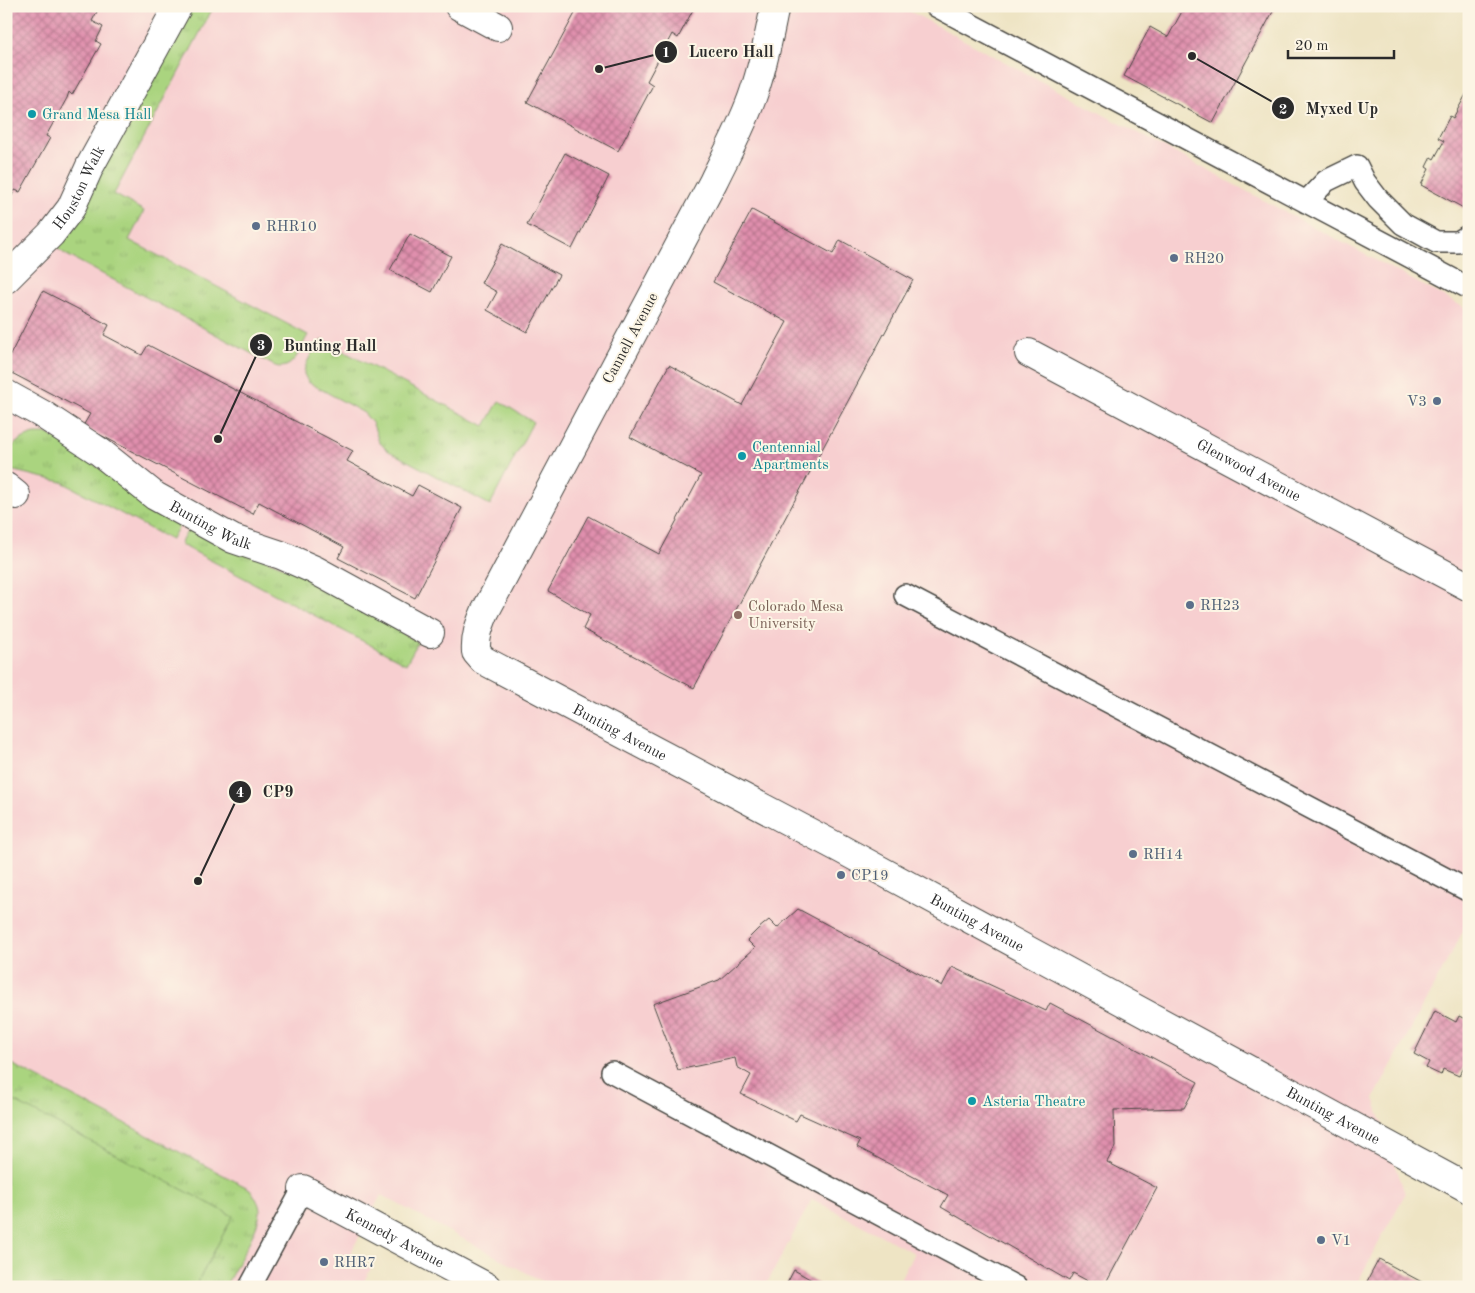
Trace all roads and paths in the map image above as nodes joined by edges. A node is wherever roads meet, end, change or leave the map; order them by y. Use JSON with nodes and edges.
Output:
{"nodes":[{"id":1,"x":178,"y":6,"type":"edge"},
{"id":2,"x":460,"y":6,"type":"edge"},
{"id":3,"x":775,"y":6,"type":"edge"},
{"id":4,"x":936,"y":6,"type":"edge"},
{"id":5,"x":959,"y":12,"type":"edge"},
{"id":6,"x":498,"y":27,"type":"dead end"},
{"id":7,"x":1306,"y":202,"type":"junction"},
{"id":8,"x":1469,"y":235,"type":"edge"},
{"id":9,"x":6,"y":279,"type":"edge"},
{"id":10,"x":1469,"y":288,"type":"edge"},
{"id":11,"x":1029,"y":353,"type":"dead end"},
{"id":12,"x":6,"y":394,"type":"edge"},
{"id":13,"x":1469,"y":587,"type":"edge"},
{"id":14,"x":905,"y":595,"type":"dead end"},
{"id":15,"x":430,"y":633,"type":"dead end"},
{"id":16,"x":483,"y":660,"type":"joint"},
{"id":17,"x":1469,"y":891,"type":"edge"},
{"id":18,"x":612,"y":1072,"type":"dead end"},
{"id":19,"x":303,"y":1189,"type":"joint"},
{"id":20,"x":1469,"y":1189,"type":"edge"},
{"id":21,"x":250,"y":1287,"type":"edge"},
{"id":22,"x":487,"y":1287,"type":"edge"},
{"id":23,"x":1016,"y":1287,"type":"edge"}],
"edges":[{"from":1,"to":9,"type":"street","name":"Houston Walk"},
{"from":2,"to":6,"type":"street"},
{"from":3,"to":16,"type":"street","name":"Cannell Avenue"},
{"from":4,"to":5,"type":"lane"},
{"from":5,"to":7,"type":"lane"},
{"from":7,"to":8,"type":"lane"},
{"from":7,"to":10,"type":"lane"},
{"from":11,"to":13,"type":"street","name":"Glenwood Avenue"},
{"from":12,"to":15,"type":"street","name":"Bunting Walk"},
{"from":14,"to":17,"type":"lane"},
{"from":16,"to":20,"type":"street","name":"Bunting Avenue"},
{"from":18,"to":23,"type":"lane"},
{"from":19,"to":21,"type":"lane"},
{"from":19,"to":22,"type":"street","name":"Kennedy Avenue"}]}
